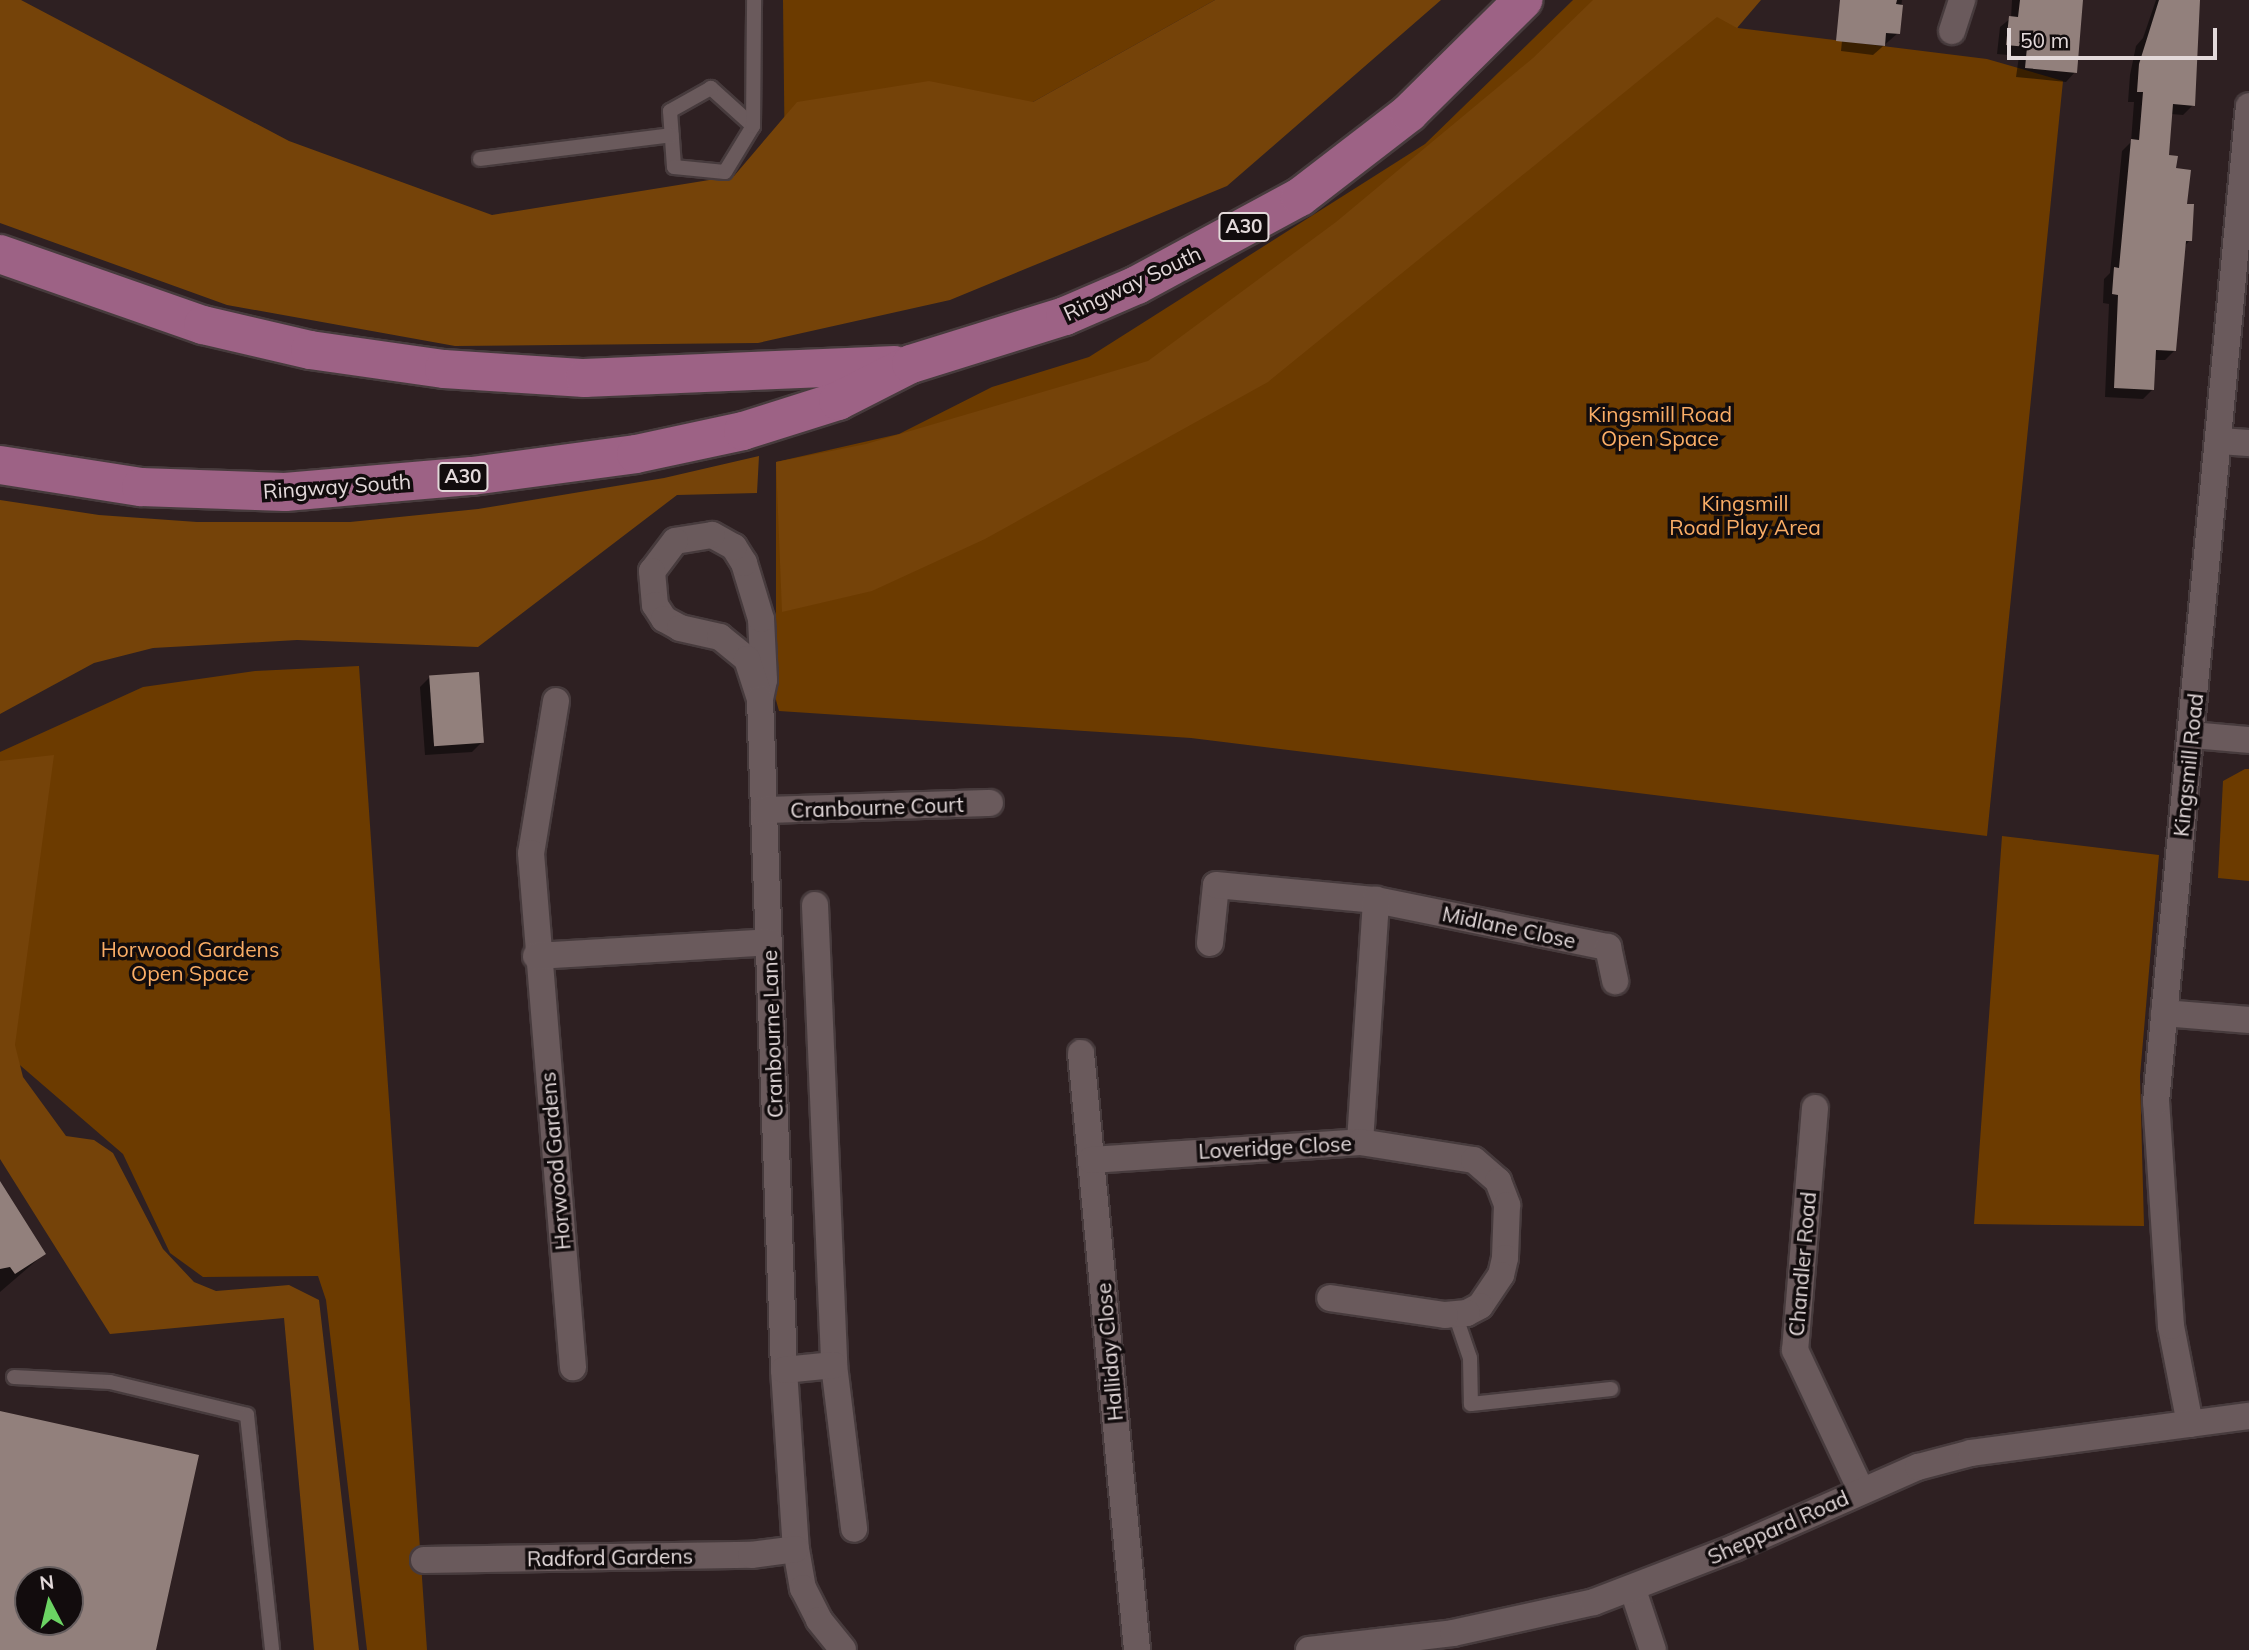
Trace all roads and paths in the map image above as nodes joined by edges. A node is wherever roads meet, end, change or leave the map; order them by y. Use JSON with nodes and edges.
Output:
{"nodes":[{"id":1,"x":754,"y":0,"type":"edge"},
{"id":2,"x":1523,"y":0,"type":"edge"},
{"id":3,"x":1962,"y":0,"type":"edge"},
{"id":4,"x":1952,"y":31,"type":"dead end"},
{"id":5,"x":2249,"y":106,"type":"edge"},
{"id":6,"x":753,"y":126,"type":"junction"},
{"id":7,"x":672,"y":135,"type":"junction"},
{"id":8,"x":2247,"y":147,"type":"edge"},
{"id":9,"x":480,"y":159,"type":"dead end"},
{"id":10,"x":0,"y":254,"type":"edge"},
{"id":11,"x":911,"y":364,"type":"junction"},
{"id":12,"x":2219,"y":441,"type":"junction"},
{"id":13,"x":2249,"y":443,"type":"edge"},
{"id":14,"x":0,"y":465,"type":"edge"},
{"id":15,"x":760,"y":699,"type":"junction"},
{"id":16,"x":556,"y":701,"type":"dead end"},
{"id":17,"x":2192,"y":735,"type":"junction"},
{"id":18,"x":2249,"y":740,"type":"edge"},
{"id":19,"x":990,"y":803,"type":"dead end"},
{"id":20,"x":764,"y":810,"type":"junction"},
{"id":21,"x":1376,"y":900,"type":"junction"},
{"id":22,"x":815,"y":905,"type":"dead end"},
{"id":23,"x":769,"y":943,"type":"junction"},
{"id":24,"x":1210,"y":943,"type":"dead end"},
{"id":25,"x":537,"y":956,"type":"junction"},
{"id":26,"x":1615,"y":981,"type":"dead end"},
{"id":27,"x":2164,"y":1013,"type":"junction"},
{"id":28,"x":2249,"y":1020,"type":"edge"},
{"id":29,"x":1081,"y":1053,"type":"dead end"},
{"id":30,"x":1815,"y":1108,"type":"dead end"},
{"id":31,"x":1360,"y":1142,"type":"junction"},
{"id":32,"x":1091,"y":1160,"type":"junction"},
{"id":33,"x":1330,"y":1298,"type":"dead end"},
{"id":34,"x":1455,"y":1314,"type":"junction"},
{"id":35,"x":834,"y":1365,"type":"junction"},
{"id":36,"x":573,"y":1367,"type":"dead end"},
{"id":37,"x":784,"y":1370,"type":"junction"},
{"id":38,"x":14,"y":1377,"type":"dead end"},
{"id":39,"x":1611,"y":1389,"type":"dead end"},
{"id":40,"x":2249,"y":1416,"type":"edge"},
{"id":41,"x":2190,"y":1424,"type":"junction"},
{"id":42,"x":1861,"y":1490,"type":"junction"},
{"id":43,"x":854,"y":1529,"type":"dead end"},
{"id":44,"x":796,"y":1549,"type":"junction"},
{"id":45,"x":424,"y":1560,"type":"dead end"},
{"id":46,"x":1633,"y":1590,"type":"junction"},
{"id":47,"x":272,"y":1650,"type":"edge"},
{"id":48,"x":843,"y":1650,"type":"edge"},
{"id":49,"x":1137,"y":1650,"type":"edge"},
{"id":50,"x":1309,"y":1650,"type":"edge"},
{"id":51,"x":1653,"y":1650,"type":"edge"}],
"edges":[{"from":1,"to":6,"type":"lane"},
{"from":2,"to":11,"type":"main road","name":"Ringway South","number":"A30"},
{"from":3,"to":4,"type":"street"},
{"from":5,"to":8,"type":"street","name":"Kingsmill Road"},
{"from":6,"to":7,"type":"lane"},
{"from":6,"to":7,"type":"lane"},
{"from":7,"to":9,"type":"lane"},
{"from":8,"to":12,"type":"street","name":"Kingsmill Road"},
{"from":10,"to":11,"type":"main road","name":"Ringway South","number":"A30"},
{"from":11,"to":14,"type":"main road","name":"Ringway South","number":"A30"},
{"from":12,"to":13,"type":"street"},
{"from":12,"to":17,"type":"street","name":"Kingsmill Road"},
{"from":15,"to":15,"type":"street","name":"Cranbourne Lane"},
{"from":15,"to":20,"type":"street","name":"Cranbourne Lane"},
{"from":16,"to":25,"type":"street","name":"Horwood Gardens"},
{"from":17,"to":18,"type":"street"},
{"from":17,"to":27,"type":"street","name":"Kingsmill Road"},
{"from":19,"to":20,"type":"street","name":"Cranbourne Court"},
{"from":20,"to":23,"type":"street","name":"Cranbourne Lane"},
{"from":21,"to":24,"type":"street","name":"Midlane Close"},
{"from":21,"to":26,"type":"street","name":"Midlane Close"},
{"from":21,"to":31,"type":"street"},
{"from":22,"to":35,"type":"street"},
{"from":23,"to":25,"type":"street"},
{"from":23,"to":37,"type":"street","name":"Cranbourne Lane"},
{"from":25,"to":36,"type":"street","name":"Horwood Gardens"},
{"from":27,"to":28,"type":"street"},
{"from":27,"to":41,"type":"street","name":"Kingsmill Road"},
{"from":29,"to":32,"type":"street","name":"Halliday Close"},
{"from":30,"to":42,"type":"street","name":"Chandler Road"},
{"from":31,"to":32,"type":"street","name":"Loveridge Close"},
{"from":31,"to":34,"type":"street","name":"Loveridge Close"},
{"from":32,"to":49,"type":"street","name":"Halliday Close"},
{"from":33,"to":34,"type":"street"},
{"from":34,"to":39,"type":"lane"},
{"from":35,"to":37,"type":"street"},
{"from":35,"to":43,"type":"street"},
{"from":37,"to":44,"type":"street","name":"Cranbourne Lane"},
{"from":38,"to":47,"type":"lane"},
{"from":40,"to":41,"type":"street","name":"Sheppard Road"},
{"from":41,"to":42,"type":"street","name":"Sheppard Road"},
{"from":42,"to":46,"type":"street","name":"Sheppard Road"},
{"from":44,"to":45,"type":"street","name":"Radford Gardens"},
{"from":44,"to":48,"type":"street","name":"Cranbourne Lane"},
{"from":46,"to":50,"type":"street","name":"Sheppard Road"},
{"from":46,"to":51,"type":"street"}]}
